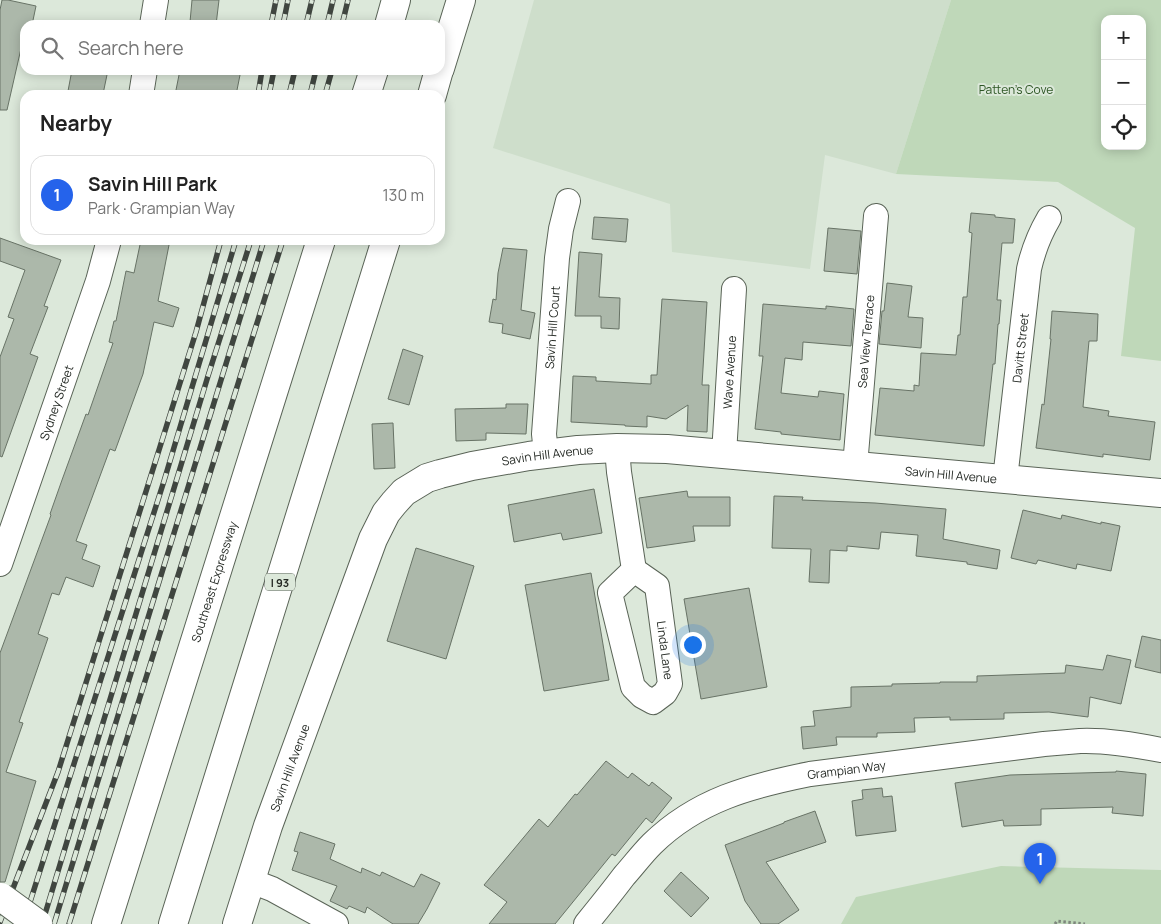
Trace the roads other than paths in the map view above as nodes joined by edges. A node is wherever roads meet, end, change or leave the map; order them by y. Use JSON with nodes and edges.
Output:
{"nodes":[{"id":1,"x":156,"y":0,"type":"edge"},
{"id":2,"x":396,"y":0,"type":"edge"},
{"id":3,"x":461,"y":0,"type":"edge"},
{"id":4,"x":153,"y":20,"type":"edge"},
{"id":5,"x":390,"y":20,"type":"edge"},
{"id":6,"x":445,"y":53,"type":"edge"},
{"id":7,"x":144,"y":75,"type":"edge"},
{"id":8,"x":372,"y":75,"type":"edge"},
{"id":9,"x":438,"y":75,"type":"edge"},
{"id":10,"x":142,"y":90,"type":"edge"},
{"id":11,"x":368,"y":90,"type":"edge"},
{"id":12,"x":434,"y":90,"type":"edge"},
{"id":13,"x":568,"y":202,"type":"dead end"},
{"id":14,"x":876,"y":216,"type":"dead end"},
{"id":15,"x":1048,"y":218,"type":"dead end"},
{"id":16,"x":108,"y":245,"type":"edge"},
{"id":17,"x":318,"y":245,"type":"edge"},
{"id":18,"x":384,"y":245,"type":"edge"},
{"id":19,"x":734,"y":289,"type":"dead end"},
{"id":20,"x":617,"y":448,"type":"junction"},
{"id":21,"x":546,"y":453,"type":"junction"},
{"id":22,"x":724,"y":454,"type":"junction"},
{"id":23,"x":855,"y":466,"type":"junction"},
{"id":24,"x":1005,"y":479,"type":"junction"},
{"id":25,"x":1161,"y":493,"type":"edge"},
{"id":26,"x":0,"y":564,"type":"edge"},
{"id":27,"x":634,"y":570,"type":"junction"},
{"id":28,"x":1161,"y":750,"type":"edge"},
{"id":29,"x":251,"y":880,"type":"junction"},
{"id":30,"x":0,"y":897,"type":"edge"},
{"id":31,"x":38,"y":924,"type":"edge"},
{"id":32,"x":106,"y":924,"type":"edge"},
{"id":33,"x":173,"y":924,"type":"edge"},
{"id":34,"x":237,"y":924,"type":"edge"},
{"id":35,"x":336,"y":924,"type":"edge"},
{"id":36,"x":586,"y":924,"type":"edge"}],
"edges":[{"from":1,"to":4,"type":"street"},
{"from":2,"to":5,"type":"main road"},
{"from":3,"to":6,"type":"main road"},
{"from":7,"to":10,"type":"street"},
{"from":8,"to":11,"type":"main road"},
{"from":9,"to":12,"type":"main road"},
{"from":13,"to":21,"type":"street","name":"Savin Hill Court"},
{"from":14,"to":23,"type":"street","name":"Sea View Terrace"},
{"from":15,"to":24,"type":"street","name":"Davitt Street"},
{"from":16,"to":26,"type":"street","name":"Sydney Street"},
{"from":17,"to":32,"type":"main road","name":"Southeast Expressway"},
{"from":18,"to":33,"type":"main road","number":"I 93"},
{"from":19,"to":22,"type":"street","name":"Wave Avenue"},
{"from":20,"to":21,"type":"main road","name":"Savin Hill Avenue"},
{"from":20,"to":22,"type":"main road","name":"Savin Hill Avenue"},
{"from":20,"to":27,"type":"street"},
{"from":21,"to":29,"type":"main road","name":"Savin Hill Avenue"},
{"from":22,"to":23,"type":"main road","name":"Savin Hill Avenue"},
{"from":23,"to":24,"type":"main road","name":"Savin Hill Avenue"},
{"from":24,"to":25,"type":"main road","name":"Savin Hill Avenue"},
{"from":27,"to":27,"type":"street","name":"Linda Lane"},
{"from":28,"to":36,"type":"street","name":"Grampian Way"},
{"from":29,"to":34,"type":"main road","name":"Savin Hill Avenue"},
{"from":29,"to":35,"type":"street"},
{"from":30,"to":31,"type":"main road","bridge":true}]}
